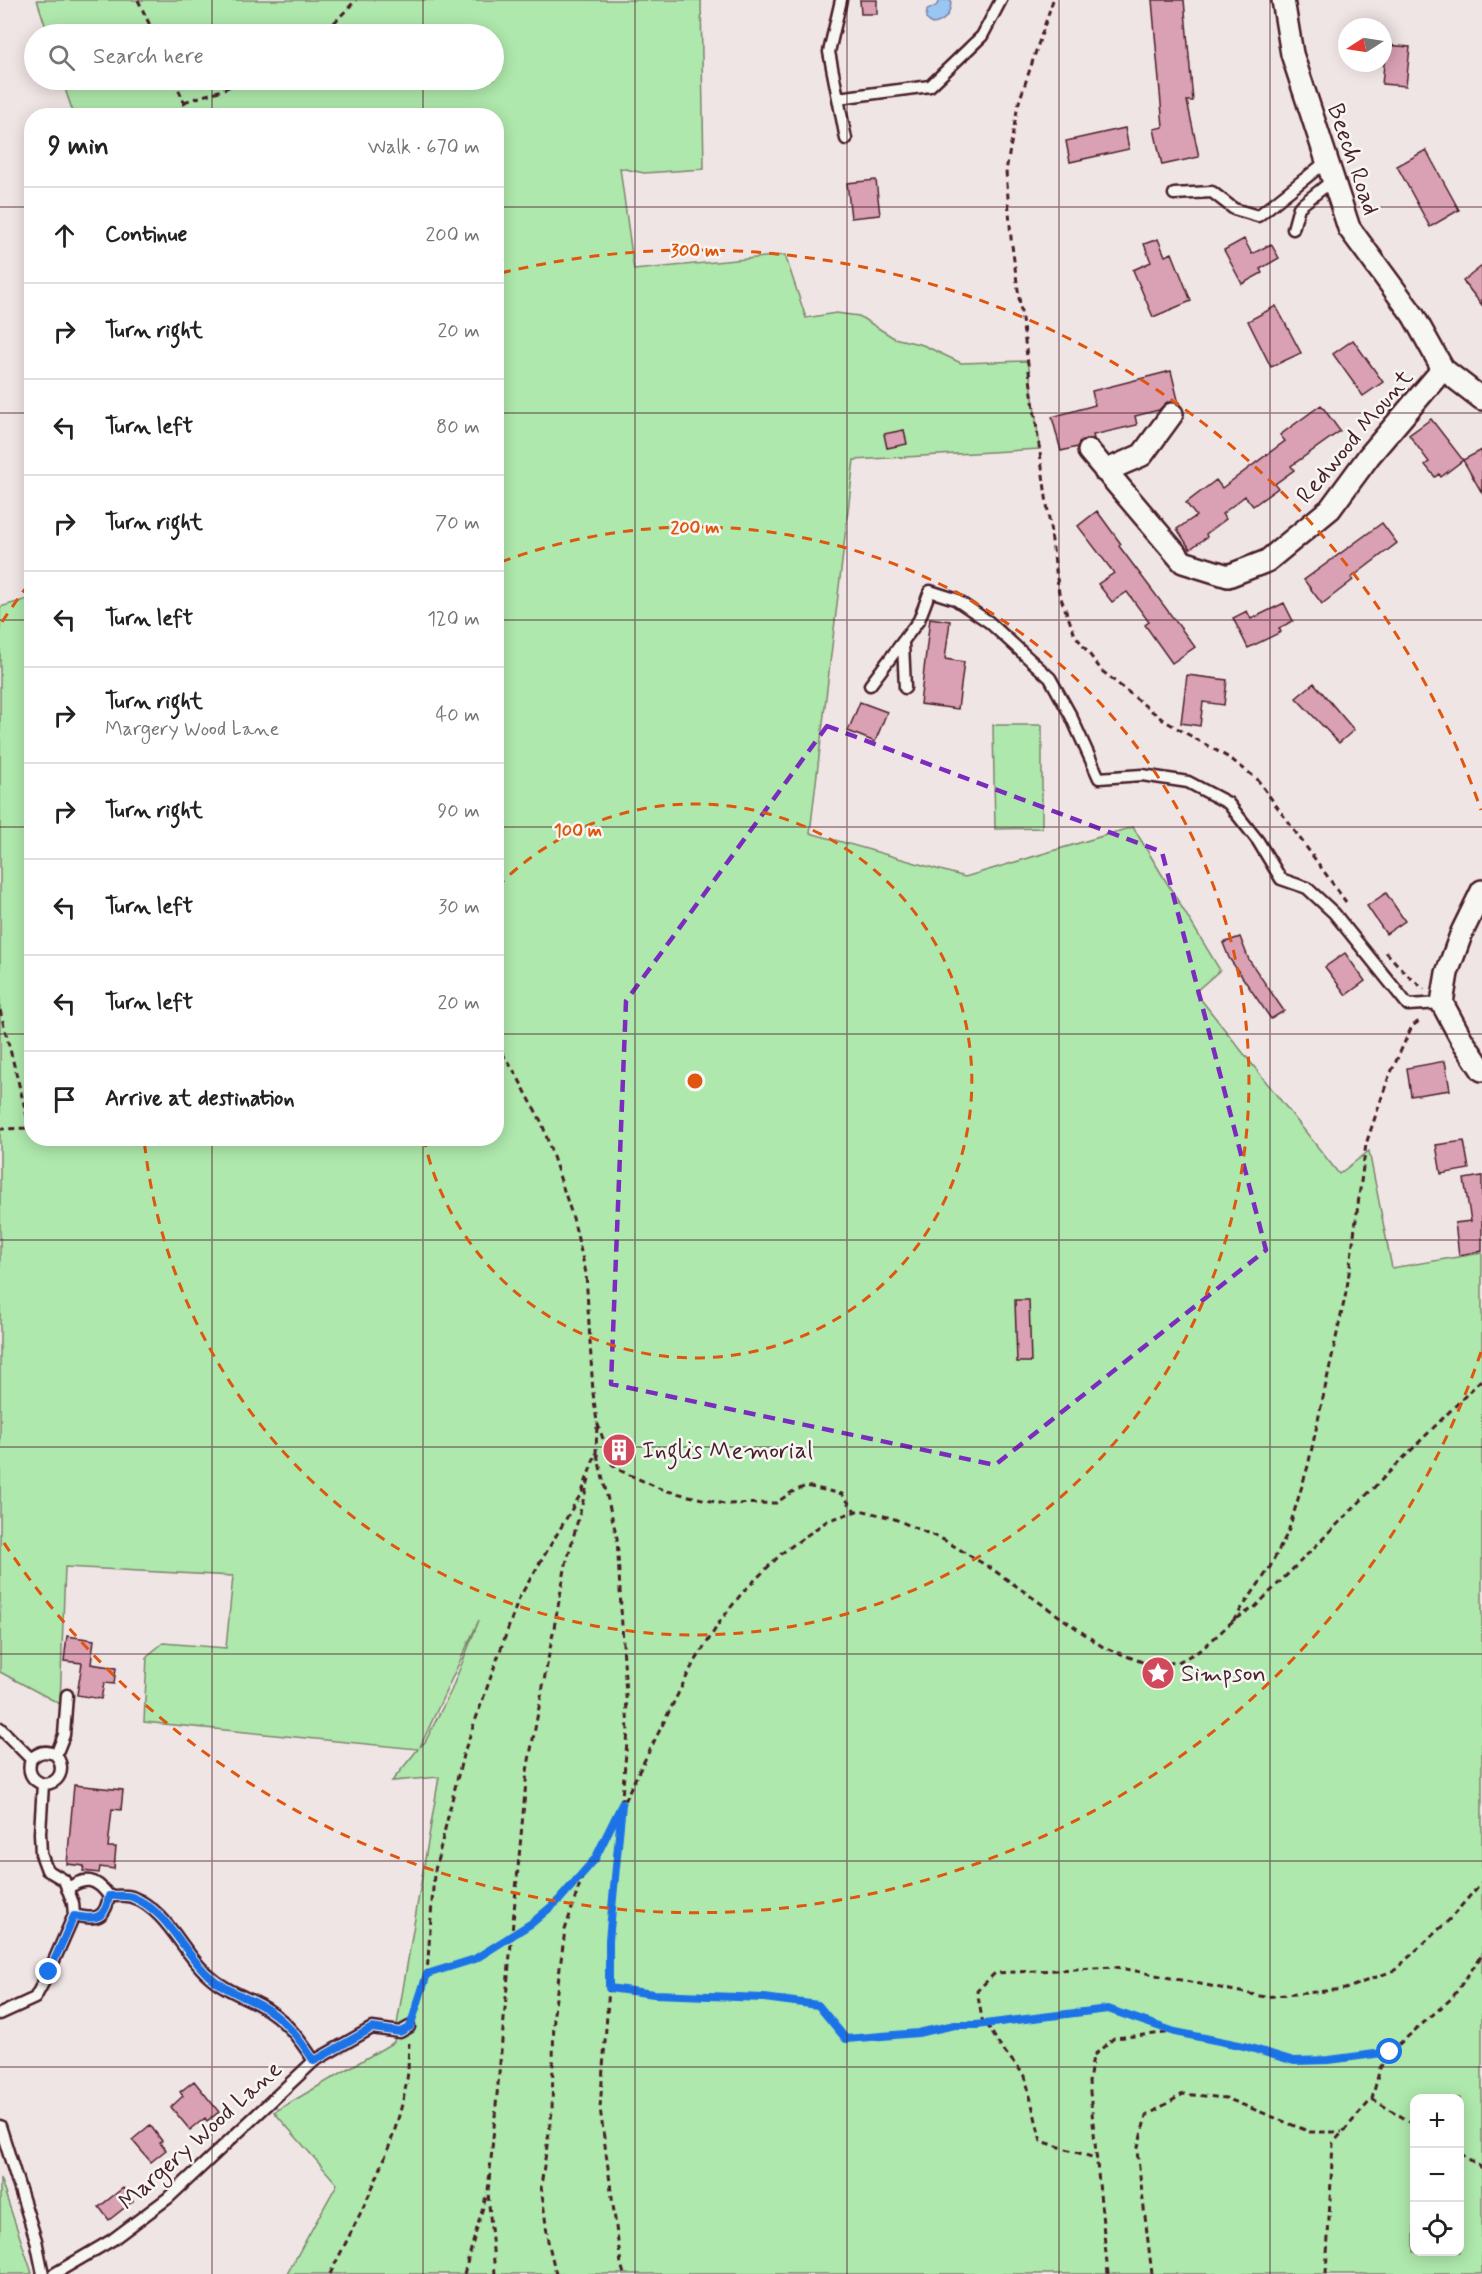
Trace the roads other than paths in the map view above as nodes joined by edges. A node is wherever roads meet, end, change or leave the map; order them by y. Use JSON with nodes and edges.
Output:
{"nodes":[{"id":1,"x":842,"y":0,"type":"edge"},
{"id":2,"x":1001,"y":0,"type":"edge"},
{"id":3,"x":1283,"y":0,"type":"edge"},
{"id":4,"x":838,"y":98,"type":"junction"},
{"id":5,"x":846,"y":139,"type":"dead end"},
{"id":6,"x":1330,"y":171,"type":"junction"},
{"id":7,"x":1174,"y":194,"type":"dead end"},
{"id":8,"x":1293,"y":229,"type":"dead end"},
{"id":9,"x":1443,"y":369,"type":"junction"},
{"id":10,"x":1482,"y":399,"type":"edge"},
{"id":11,"x":1172,"y":414,"type":"dead end"},
{"id":12,"x":1089,"y":451,"type":"dead end"},
{"id":13,"x":1106,"y":471,"type":"junction"},
{"id":14,"x":903,"y":643,"type":"junction"},
{"id":15,"x":870,"y":685,"type":"dead end"},
{"id":16,"x":905,"y":688,"type":"dead end"},
{"id":17,"x":1482,"y":891,"type":"edge"},
{"id":18,"x":1442,"y":1003,"type":"junction"},
{"id":19,"x":1482,"y":1070,"type":"edge"},
{"id":20,"x":67,"y":1695,"type":"dead end"},
{"id":21,"x":0,"y":1728,"type":"edge"},
{"id":22,"x":56,"y":1755,"type":"junction"},
{"id":23,"x":31,"y":1759,"type":"junction"},
{"id":24,"x":43,"y":1784,"type":"junction"},
{"id":25,"x":67,"y":1888,"type":"junction"},
{"id":26,"x":109,"y":1896,"type":"junction"},
{"id":27,"x":74,"y":1916,"type":"junction"},
{"id":28,"x":0,"y":2014,"type":"edge"},
{"id":29,"x":410,"y":2027,"type":"road end"},
{"id":30,"x":314,"y":2061,"type":"junction"},
{"id":31,"x":0,"y":2126,"type":"edge"},
{"id":32,"x":43,"y":2274,"type":"edge"},
{"id":33,"x":54,"y":2274,"type":"edge"}],
"edges":[{"from":1,"to":4,"type":"lane"},
{"from":2,"to":4,"type":"lane"},
{"from":3,"to":6,"type":"street","name":"Beech Road"},
{"from":4,"to":5,"type":"lane"},
{"from":6,"to":7,"type":"lane"},
{"from":6,"to":8,"type":"lane"},
{"from":6,"to":9,"type":"street","name":"Beech Road"},
{"from":9,"to":10,"type":"street","name":"Beech Road"},
{"from":9,"to":13,"type":"street","name":"Redwood Mount"},
{"from":11,"to":13,"type":"street"},
{"from":12,"to":13,"type":"street","name":"Redwood Mount"},
{"from":14,"to":15,"type":"lane"},
{"from":14,"to":16,"type":"lane"},
{"from":14,"to":18,"type":"lane"},
{"from":17,"to":18,"type":"street"},
{"from":18,"to":19,"type":"street"},
{"from":20,"to":22,"type":"lane"},
{"from":21,"to":23,"type":"lane"},
{"from":22,"to":23,"type":"lane"},
{"from":22,"to":24,"type":"lane"},
{"from":23,"to":24,"type":"lane"},
{"from":24,"to":25,"type":"lane"},
{"from":25,"to":26,"type":"lane"},
{"from":25,"to":27,"type":"lane"},
{"from":26,"to":27,"type":"lane"},
{"from":26,"to":30,"type":"lane"},
{"from":27,"to":28,"type":"lane"},
{"from":29,"to":30,"type":"lane","name":"Margery Wood Lane"},
{"from":30,"to":33,"type":"lane","name":"Margery Wood Lane"},
{"from":31,"to":32,"type":"lane"}]}
